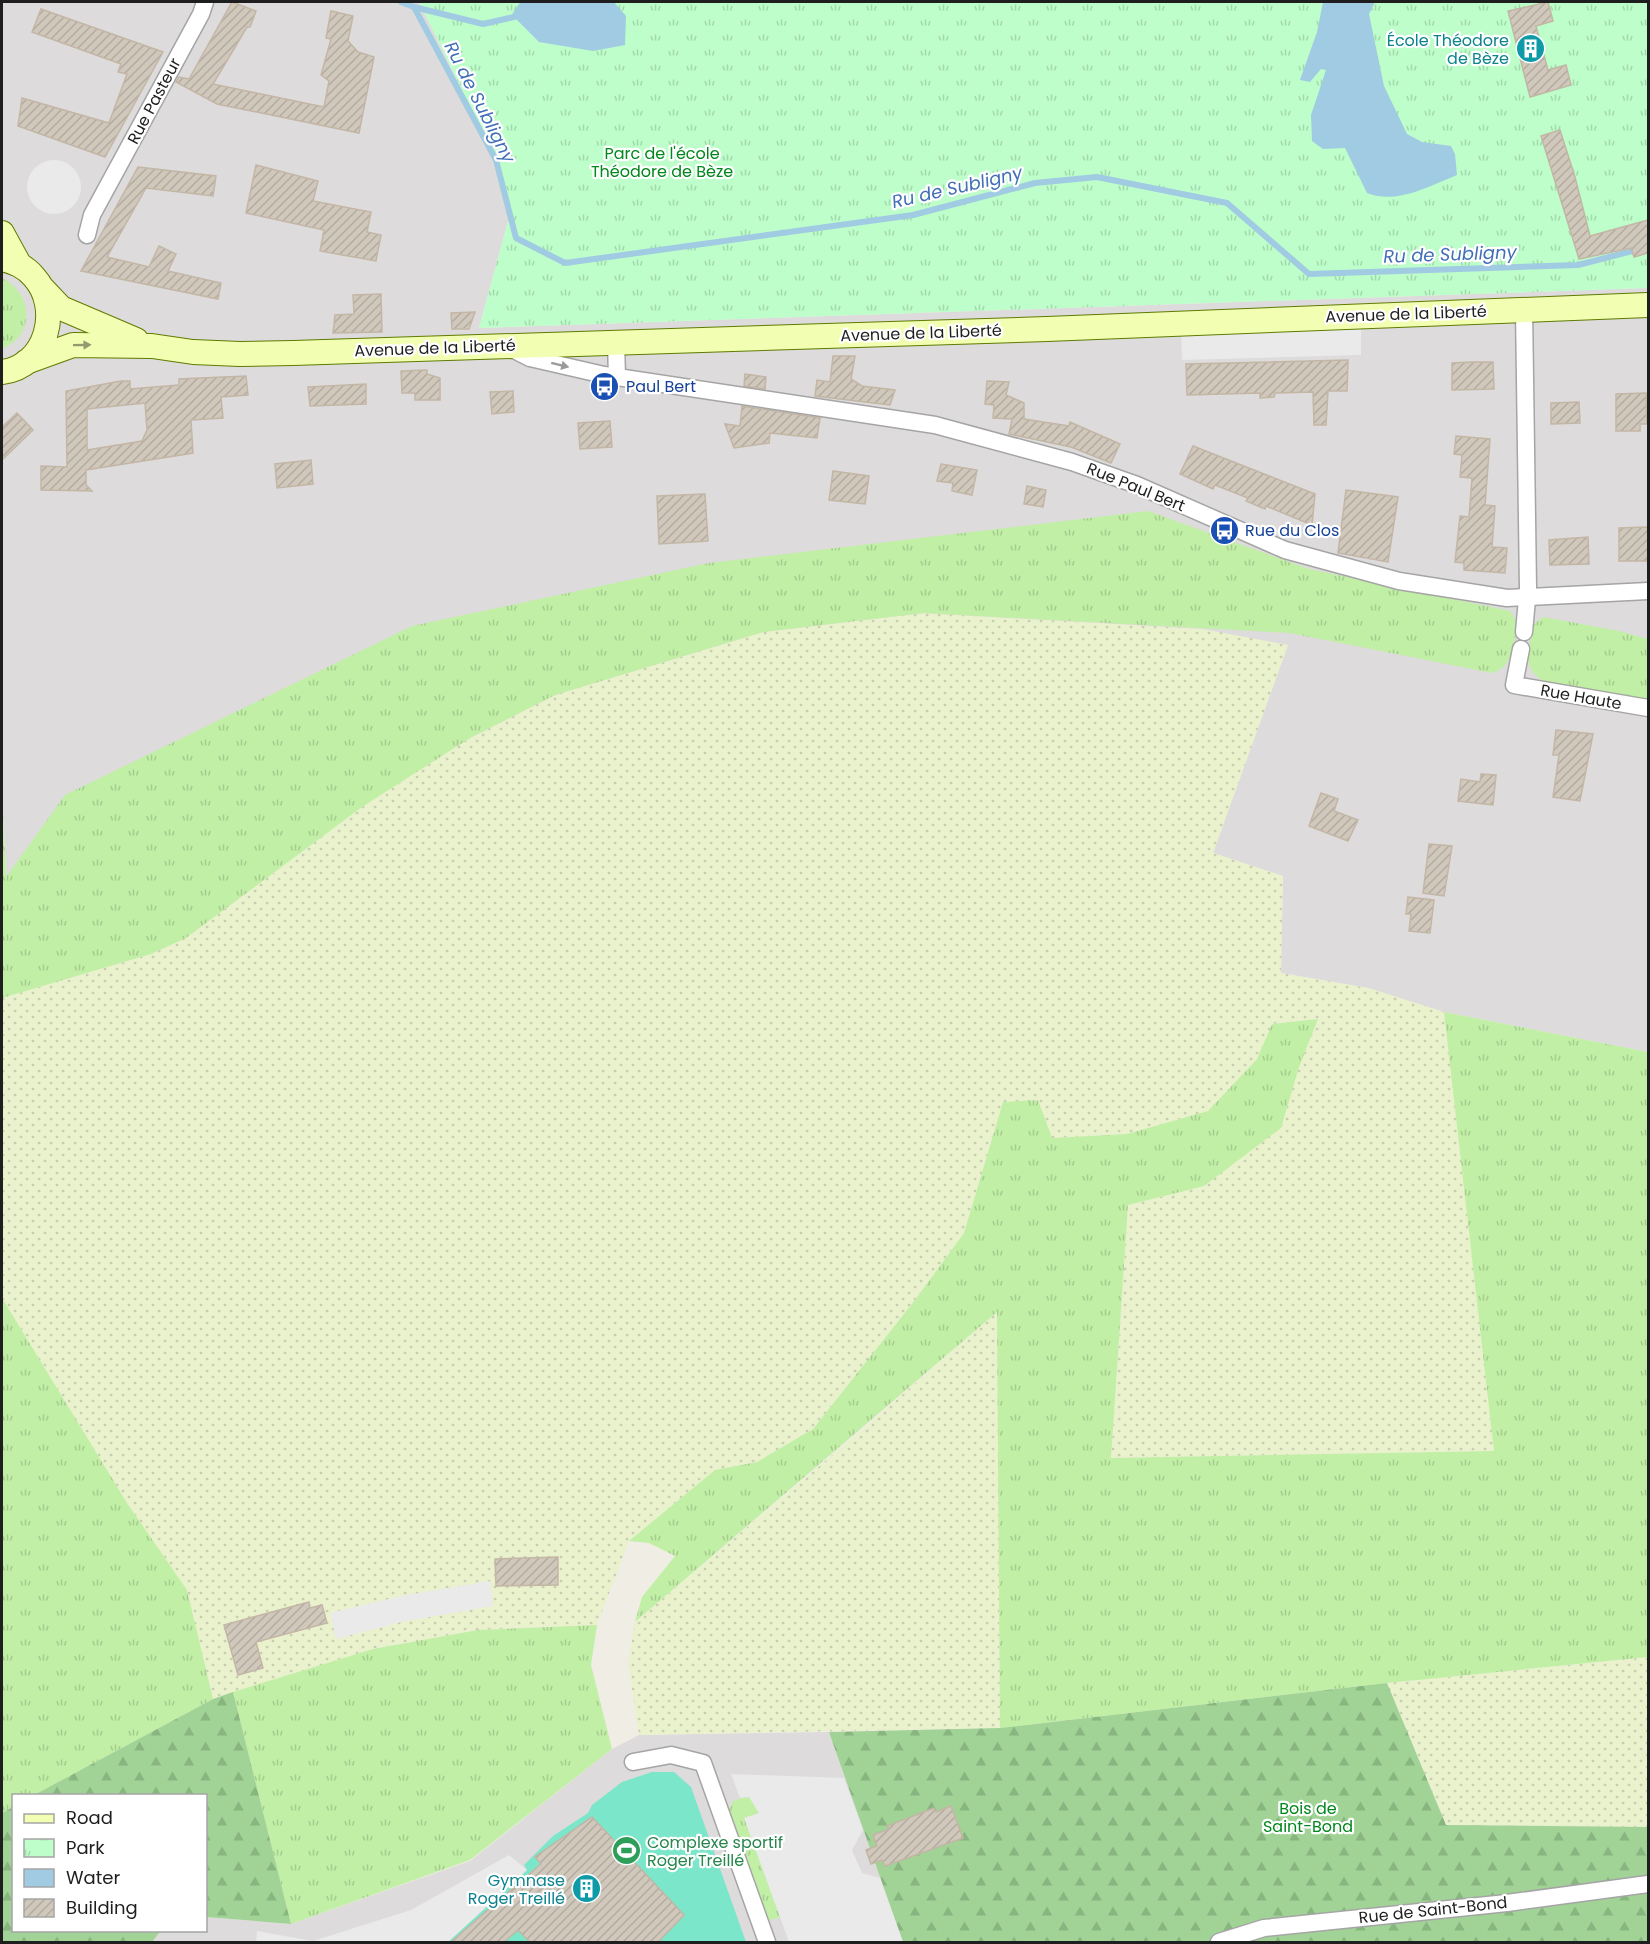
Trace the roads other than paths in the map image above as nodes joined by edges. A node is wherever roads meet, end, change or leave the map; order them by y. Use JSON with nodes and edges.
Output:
{"nodes":[{"id":1,"x":205,"y":2,"type":"edge"},
{"id":2,"x":2,"y":233,"type":"edge"},
{"id":3,"x":87,"y":234,"type":"dead end"},
{"id":4,"x":10,"y":261,"type":"edge"},
{"id":5,"x":43,"y":289,"type":"junction"},
{"id":6,"x":1648,"y":305,"type":"edge"},
{"id":7,"x":1524,"y":309,"type":"junction"},
{"id":8,"x":616,"y":342,"type":"junction"},
{"id":9,"x":152,"y":346,"type":"junction"},
{"id":10,"x":505,"y":346,"type":"junction"},
{"id":11,"x":9,"y":371,"type":"edge"},
{"id":12,"x":617,"y":377,"type":"junction"},
{"id":13,"x":1648,"y":591,"type":"edge"},
{"id":14,"x":1528,"y":597,"type":"junction"},
{"id":15,"x":1524,"y":632,"type":"dead end"},
{"id":16,"x":1521,"y":649,"type":"dead end"},
{"id":17,"x":1648,"y":708,"type":"edge"},
{"id":18,"x":633,"y":1762,"type":"dead end"},
{"id":19,"x":1648,"y":1884,"type":"edge"},
{"id":20,"x":767,"y":1942,"type":"edge"},
{"id":21,"x":1219,"y":1942,"type":"edge"}],
"edges":[{"from":1,"to":3,"type":"street","name":"Rue Pasteur"},
{"from":2,"to":4,"type":"main road"},
{"from":4,"to":5,"type":"main road"},
{"from":5,"to":9,"type":"main road"},
{"from":5,"to":11,"type":"main road"},
{"from":6,"to":7,"type":"main road","name":"Avenue de la Liberté"},
{"from":7,"to":8,"type":"main road","name":"Avenue de la Liberté"},
{"from":7,"to":14,"type":"street"},
{"from":8,"to":10,"type":"main road","name":"Avenue de la Liberté"},
{"from":8,"to":12,"type":"street"},
{"from":9,"to":10,"type":"main road","name":"Avenue de la Liberté"},
{"from":11,"to":9,"type":"main road","one_way":true},
{"from":10,"to":12,"type":"street","name":"Rue Paul Bert","one_way":true},
{"from":12,"to":14,"type":"street","name":"Rue Paul Bert"},
{"from":13,"to":14,"type":"street","name":"Rue Paul Bert"},
{"from":14,"to":15,"type":"street"},
{"from":16,"to":17,"type":"street","name":"Rue Haute"},
{"from":18,"to":20,"type":"street"},
{"from":19,"to":21,"type":"street","name":"Rue de Saint-Bond"}]}
